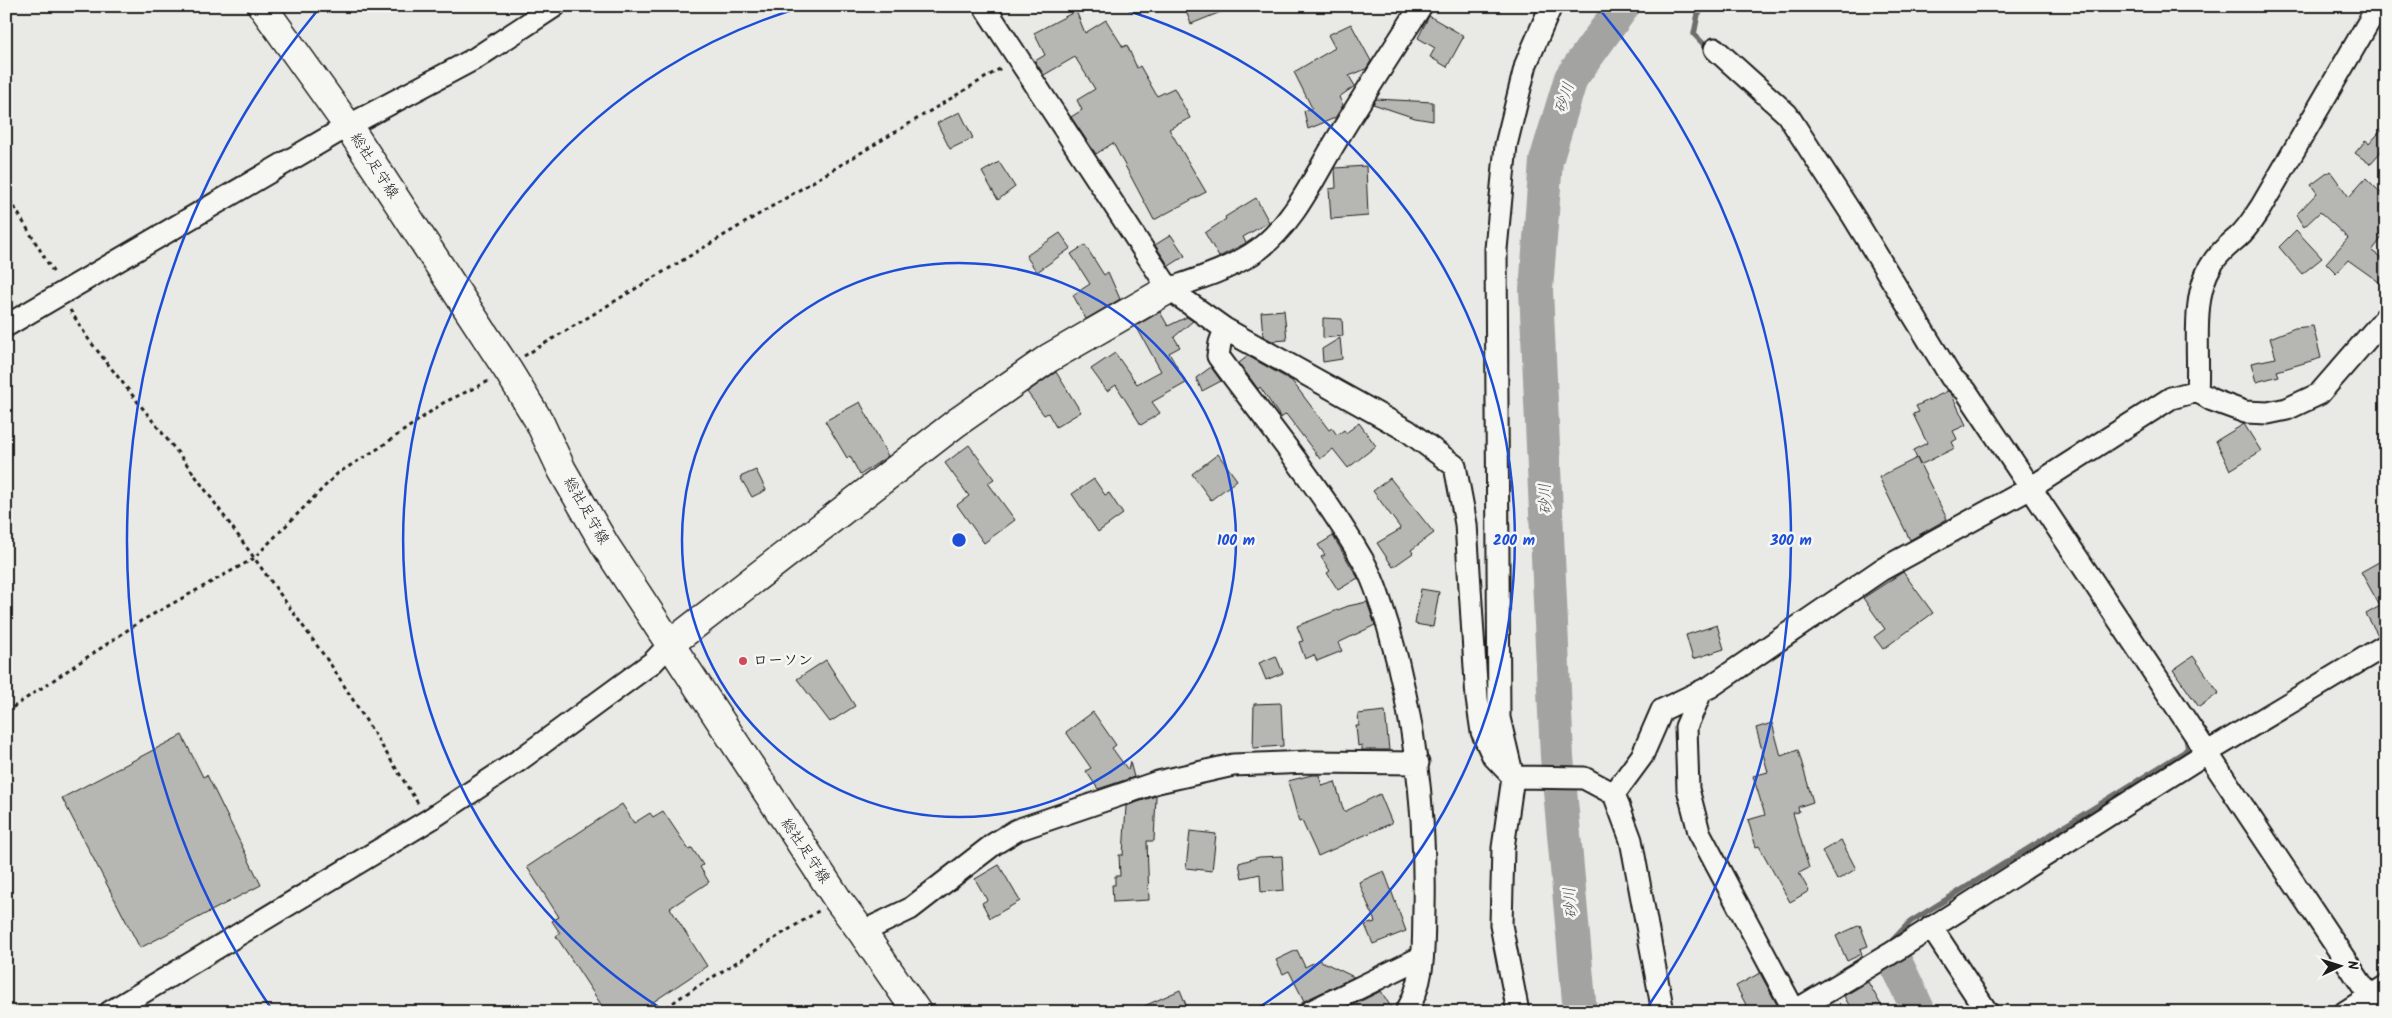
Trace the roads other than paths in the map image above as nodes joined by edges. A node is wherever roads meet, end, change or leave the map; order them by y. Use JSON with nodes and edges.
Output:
{"nodes":[{"id":1,"x":262,"y":6,"type":"edge"},
{"id":2,"x":555,"y":6,"type":"edge"},
{"id":3,"x":984,"y":6,"type":"edge"},
{"id":4,"x":1421,"y":6,"type":"edge"},
{"id":5,"x":1551,"y":6,"type":"edge"},
{"id":6,"x":2378,"y":6,"type":"edge"},
{"id":7,"x":1715,"y":48,"type":"dead end"},
{"id":8,"x":348,"y":126,"type":"junction"},
{"id":9,"x":1169,"y":289,"type":"junction"},
{"id":10,"x":2386,"y":317,"type":"edge"},
{"id":11,"x":6,"y":326,"type":"edge"},
{"id":12,"x":1225,"y":329,"type":"junction"},
{"id":13,"x":2197,"y":391,"type":"junction"},
{"id":14,"x":2025,"y":491,"type":"junction"},
{"id":15,"x":670,"y":644,"type":"junction"},
{"id":16,"x":2386,"y":646,"type":"edge"},
{"id":17,"x":1701,"y":692,"type":"junction"},
{"id":18,"x":2208,"y":752,"type":"junction"},
{"id":19,"x":1418,"y":763,"type":"junction"},
{"id":20,"x":1520,"y":777,"type":"junction"},
{"id":21,"x":1614,"y":794,"type":"junction"},
{"id":22,"x":1930,"y":927,"type":"junction"},
{"id":23,"x":862,"y":932,"type":"junction"},
{"id":24,"x":1422,"y":957,"type":"junction"},
{"id":25,"x":2377,"y":998,"type":"edge"},
{"id":26,"x":110,"y":1012,"type":"edge"},
{"id":27,"x":917,"y":1012,"type":"edge"},
{"id":28,"x":1310,"y":1012,"type":"edge"},
{"id":29,"x":1406,"y":1012,"type":"edge"},
{"id":30,"x":1518,"y":1012,"type":"edge"},
{"id":31,"x":1663,"y":1012,"type":"edge"},
{"id":32,"x":1797,"y":1012,"type":"edge"},
{"id":33,"x":1987,"y":1012,"type":"edge"},
{"id":34,"x":2345,"y":1012,"type":"edge"}],
"edges":[{"from":1,"to":8,"type":"main road","name":"総社足守線"},
{"from":2,"to":8,"type":"street"},
{"from":3,"to":9,"type":"street"},
{"from":4,"to":9,"type":"street"},
{"from":5,"to":20,"type":"street"},
{"from":6,"to":13,"type":"street"},
{"from":7,"to":14,"type":"street"},
{"from":8,"to":11,"type":"street"},
{"from":8,"to":15,"type":"main road","name":"総社足守線"},
{"from":9,"to":12,"type":"street"},
{"from":9,"to":15,"type":"main road"},
{"from":10,"to":13,"type":"street"},
{"from":12,"to":19,"type":"street"},
{"from":12,"to":20,"type":"street"},
{"from":13,"to":14,"type":"street"},
{"from":14,"to":17,"type":"street"},
{"from":14,"to":18,"type":"street"},
{"from":15,"to":23,"type":"main road","name":"総社足守線"},
{"from":15,"to":26,"type":"street"},
{"from":16,"to":18,"type":"street"},
{"from":17,"to":21,"type":"street"},
{"from":17,"to":32,"type":"street"},
{"from":18,"to":22,"type":"street"},
{"from":18,"to":25,"type":"street"},
{"from":19,"to":23,"type":"street"},
{"from":19,"to":24,"type":"street"},
{"from":20,"to":21,"type":"street"},
{"from":20,"to":30,"type":"street"},
{"from":21,"to":31,"type":"street"},
{"from":22,"to":32,"type":"street"},
{"from":22,"to":33,"type":"street"},
{"from":23,"to":27,"type":"main road","name":"総社足守線"},
{"from":24,"to":28,"type":"street"},
{"from":24,"to":29,"type":"street"},
{"from":25,"to":34,"type":"street"}]}
